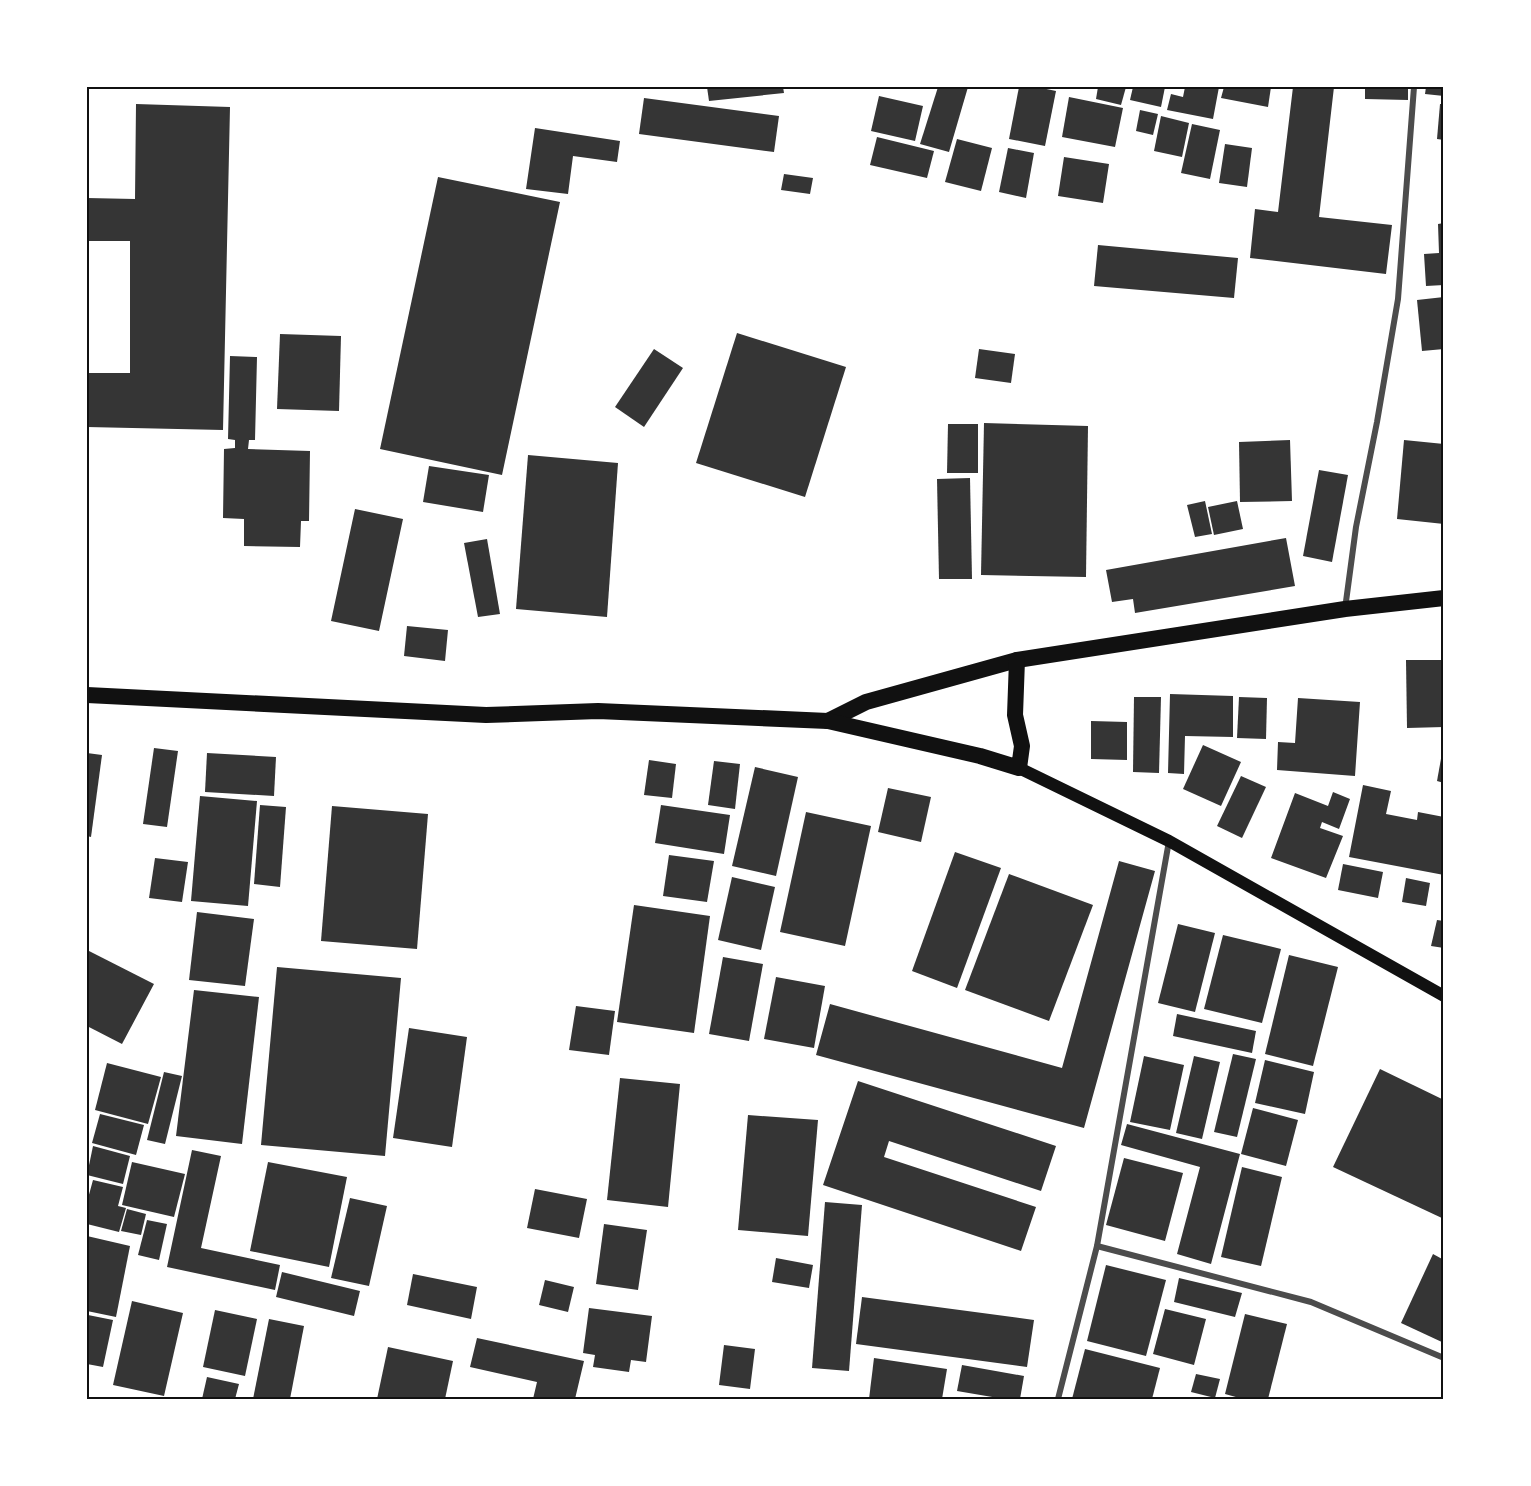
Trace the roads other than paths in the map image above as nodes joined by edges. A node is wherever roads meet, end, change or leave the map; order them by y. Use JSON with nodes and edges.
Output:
{"nodes":[{"id":1,"x":1414,"y":87,"type":"edge"},
{"id":2,"x":1444,"y":598,"type":"edge"},
{"id":3,"x":1344,"y":609,"type":"junction"},
{"id":4,"x":1017,"y":660,"type":"junction"},
{"id":5,"x":87,"y":695,"type":"edge"},
{"id":6,"x":828,"y":722,"type":"junction"},
{"id":7,"x":1019,"y":768,"type":"junction"},
{"id":8,"x":1169,"y":841,"type":"junction"},
{"id":9,"x":1444,"y":996,"type":"edge"},
{"id":10,"x":1097,"y":1246,"type":"junction"},
{"id":11,"x":1444,"y":1358,"type":"edge"},
{"id":12,"x":1058,"y":1399,"type":"edge"}],
"edges":[{"from":1,"to":3,"type":"street"},
{"from":2,"to":3,"type":"highway"},
{"from":3,"to":4,"type":"highway"},
{"from":4,"to":6,"type":"highway"},
{"from":4,"to":7,"type":"highway"},
{"from":5,"to":6,"type":"highway"},
{"from":6,"to":7,"type":"highway"},
{"from":7,"to":8,"type":"main road"},
{"from":8,"to":9,"type":"main road"},
{"from":8,"to":10,"type":"street"},
{"from":10,"to":11,"type":"street"},
{"from":10,"to":12,"type":"street"}]}
